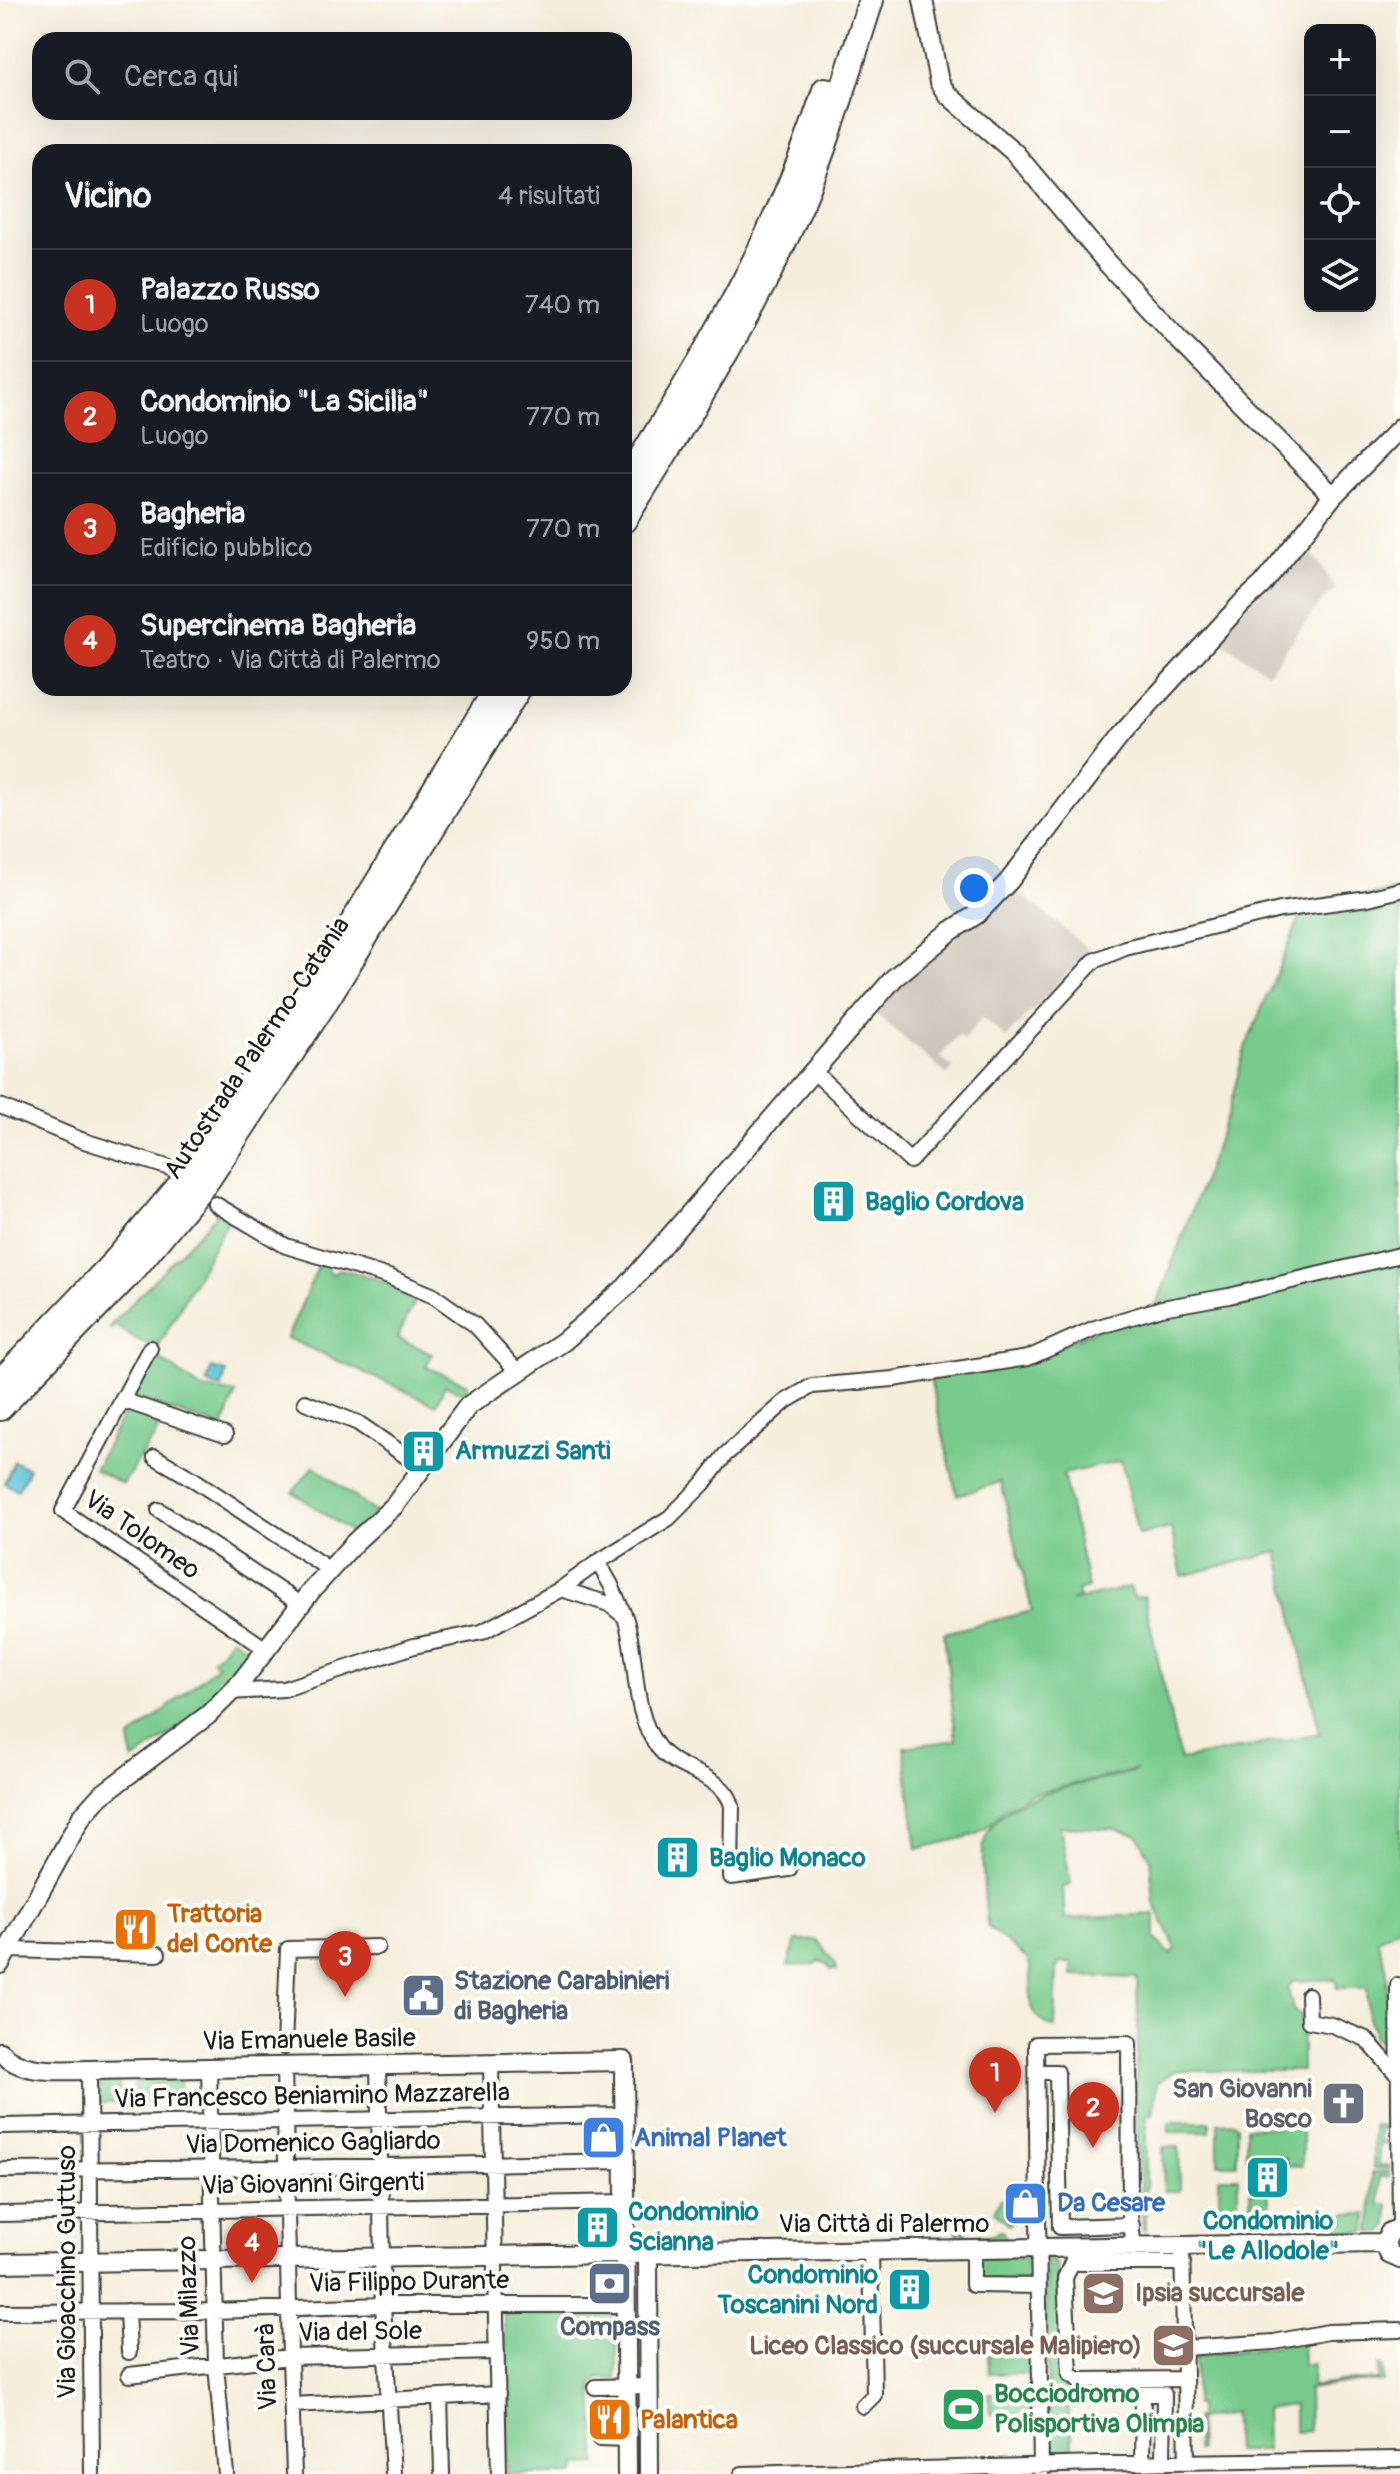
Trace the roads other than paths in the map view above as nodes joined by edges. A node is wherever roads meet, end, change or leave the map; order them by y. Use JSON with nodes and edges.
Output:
{"nodes":[{"id":1,"x":854,"y":0,"type":"edge"},
{"id":2,"x":871,"y":0,"type":"edge"},
{"id":3,"x":923,"y":0,"type":"edge"},
{"id":4,"x":1400,"y":428,"type":"edge"},
{"id":5,"x":632,"y":472,"type":"edge"},
{"id":6,"x":1333,"y":496,"type":"junction"},
{"id":7,"x":632,"y":507,"type":"edge"},
{"id":8,"x":492,"y":696,"type":"edge"},
{"id":9,"x":514,"y":696,"type":"edge"},
{"id":10,"x":1400,"y":890,"type":"edge"},
{"id":11,"x":812,"y":1070,"type":"junction"},
{"id":12,"x":0,"y":1106,"type":"edge"},
{"id":13,"x":170,"y":1168,"type":"dead end"},
{"id":14,"x":215,"y":1204,"type":"dead end"},
{"id":15,"x":1400,"y":1255,"type":"edge"},
{"id":16,"x":150,"y":1348,"type":"dead end"},
{"id":17,"x":518,"y":1372,"type":"junction"},
{"id":18,"x":0,"y":1382,"type":"edge"},
{"id":19,"x":122,"y":1400,"type":"junction"},
{"id":20,"x":305,"y":1402,"type":"dead end"},
{"id":21,"x":0,"y":1408,"type":"edge"},
{"id":22,"x":225,"y":1435,"type":"dead end"},
{"id":23,"x":155,"y":1457,"type":"dead end"},
{"id":24,"x":423,"y":1468,"type":"junction"},
{"id":25,"x":159,"y":1510,"type":"dead end"},
{"id":26,"x":598,"y":1562,"type":"junction"},
{"id":27,"x":330,"y":1570,"type":"junction"},
{"id":28,"x":611,"y":1585,"type":"junction"},
{"id":29,"x":561,"y":1589,"type":"junction"},
{"id":30,"x":602,"y":1602,"type":"junction"},
{"id":31,"x":300,"y":1604,"type":"junction"},
{"id":32,"x":625,"y":1617,"type":"junction"},
{"id":33,"x":266,"y":1649,"type":"junction"},
{"id":34,"x":230,"y":1692,"type":"junction"},
{"id":35,"x":789,"y":1869,"type":"dead end"},
{"id":36,"x":377,"y":1947,"type":"dead end"},
{"id":37,"x":158,"y":1954,"type":"dead end"},
{"id":38,"x":4,"y":1957,"type":"edge"},
{"id":39,"x":1399,"y":1985,"type":"edge"},
{"id":40,"x":1308,"y":1995,"type":"dead end"},
{"id":41,"x":284,"y":2047,"type":"dead end"},
{"id":42,"x":3,"y":2058,"type":"edge"},
{"id":43,"x":491,"y":2063,"type":"junction"},
{"id":44,"x":378,"y":2065,"type":"junction"},
{"id":45,"x":284,"y":2066,"type":"junction"},
{"id":46,"x":209,"y":2068,"type":"junction"},
{"id":47,"x":89,"y":2070,"type":"junction"},
{"id":48,"x":1037,"y":2072,"type":"junction"},
{"id":49,"x":1400,"y":2078,"type":"edge"},
{"id":50,"x":1037,"y":2105,"type":"junction"},
{"id":51,"x":1057,"y":2105,"type":"junction"},
{"id":52,"x":625,"y":2115,"type":"junction"},
{"id":53,"x":492,"y":2117,"type":"junction"},
{"id":54,"x":380,"y":2120,"type":"junction"},
{"id":55,"x":286,"y":2121,"type":"junction"},
{"id":56,"x":210,"y":2122,"type":"junction"},
{"id":57,"x":89,"y":2125,"type":"junction"},
{"id":58,"x":0,"y":2126,"type":"edge"},
{"id":59,"x":626,"y":2161,"type":"junction"},
{"id":60,"x":492,"y":2164,"type":"junction"},
{"id":61,"x":382,"y":2167,"type":"junction"},
{"id":62,"x":210,"y":2168,"type":"junction"},
{"id":63,"x":286,"y":2168,"type":"junction"},
{"id":64,"x":89,"y":2169,"type":"junction"},
{"id":65,"x":0,"y":2170,"type":"edge"},
{"id":66,"x":1038,"y":2193,"type":"junction"},
{"id":67,"x":1059,"y":2193,"type":"junction"},
{"id":68,"x":626,"y":2202,"type":"junction"},
{"id":69,"x":493,"y":2205,"type":"junction"},
{"id":70,"x":383,"y":2207,"type":"junction"},
{"id":71,"x":288,"y":2210,"type":"junction"},
{"id":72,"x":210,"y":2211,"type":"junction"},
{"id":73,"x":90,"y":2213,"type":"junction"},
{"id":74,"x":0,"y":2214,"type":"edge"},
{"id":75,"x":1132,"y":2225,"type":"junction"},
{"id":76,"x":1400,"y":2228,"type":"edge"},
{"id":77,"x":1385,"y":2243,"type":"junction"},
{"id":78,"x":1134,"y":2247,"type":"junction"},
{"id":79,"x":1039,"y":2249,"type":"junction"},
{"id":80,"x":973,"y":2250,"type":"junction"},
{"id":81,"x":871,"y":2251,"type":"junction"},
{"id":82,"x":648,"y":2252,"type":"junction"},
{"id":83,"x":627,"y":2253,"type":"junction"},
{"id":84,"x":1073,"y":2254,"type":"junction"},
{"id":85,"x":495,"y":2255,"type":"junction"},
{"id":86,"x":1183,"y":2255,"type":"junction"},
{"id":87,"x":382,"y":2257,"type":"junction"},
{"id":88,"x":289,"y":2258,"type":"junction"},
{"id":89,"x":1400,"y":2259,"type":"edge"},
{"id":90,"x":212,"y":2260,"type":"junction"},
{"id":91,"x":90,"y":2262,"type":"junction"},
{"id":92,"x":0,"y":2263,"type":"edge"},
{"id":93,"x":1039,"y":2286,"type":"junction"},
{"id":94,"x":383,"y":2305,"type":"junction"},
{"id":95,"x":496,"y":2305,"type":"junction"},
{"id":96,"x":627,"y":2305,"type":"junction"},
{"id":97,"x":289,"y":2308,"type":"junction"},
{"id":98,"x":91,"y":2311,"type":"junction"},
{"id":99,"x":127,"y":2311,"type":"junction"},
{"id":100,"x":213,"y":2311,"type":"junction"},
{"id":101,"x":0,"y":2312,"type":"edge"},
{"id":102,"x":1400,"y":2330,"type":"edge"},
{"id":103,"x":1184,"y":2348,"type":"junction"},
{"id":104,"x":129,"y":2352,"type":"dead end"},
{"id":105,"x":497,"y":2352,"type":"junction"},
{"id":106,"x":386,"y":2356,"type":"junction"},
{"id":107,"x":290,"y":2357,"type":"junction"},
{"id":108,"x":216,"y":2366,"type":"junction"},
{"id":109,"x":129,"y":2375,"type":"dead end"},
{"id":110,"x":1185,"y":2379,"type":"junction"},
{"id":111,"x":649,"y":2386,"type":"junction"},
{"id":112,"x":595,"y":2387,"type":"dead end"},
{"id":113,"x":627,"y":2387,"type":"junction"},
{"id":114,"x":498,"y":2394,"type":"junction"},
{"id":115,"x":440,"y":2397,"type":"junction"},
{"id":116,"x":387,"y":2400,"type":"junction"},
{"id":117,"x":293,"y":2405,"type":"junction"},
{"id":118,"x":863,"y":2406,"type":"dead end"},
{"id":119,"x":599,"y":2438,"type":"dead end"},
{"id":120,"x":627,"y":2439,"type":"junction"},
{"id":121,"x":1400,"y":2459,"type":"edge"},
{"id":122,"x":1142,"y":2463,"type":"junction"},
{"id":123,"x":1174,"y":2465,"type":"edge"},
{"id":124,"x":1288,"y":2467,"type":"edge"},
{"id":125,"x":1218,"y":2468,"type":"edge"},
{"id":126,"x":1041,"y":2470,"type":"edge"},
{"id":127,"x":942,"y":2472,"type":"edge"},
{"id":128,"x":857,"y":2473,"type":"edge"},
{"id":129,"x":92,"y":2474,"type":"edge"},
{"id":130,"x":226,"y":2474,"type":"edge"},
{"id":131,"x":294,"y":2474,"type":"edge"},
{"id":132,"x":393,"y":2474,"type":"edge"},
{"id":133,"x":442,"y":2474,"type":"edge"},
{"id":134,"x":499,"y":2474,"type":"edge"},
{"id":135,"x":627,"y":2474,"type":"edge"},
{"id":136,"x":649,"y":2474,"type":"edge"},
{"id":137,"x":742,"y":2474,"type":"edge"}],
"edges":[{"from":1,"to":5,"type":"highway"},
{"from":2,"to":7,"type":"highway"},
{"from":3,"to":6,"type":"street"},
{"from":4,"to":6,"type":"street"},
{"from":6,"to":11,"type":"street"},
{"from":8,"to":18,"type":"highway","name":"Autostrada Palermo-Catania"},
{"from":9,"to":21,"type":"highway","name":"Autostrada Palermo-Catania"},
{"from":10,"to":11,"type":"street"},
{"from":11,"to":17,"type":"street"},
{"from":12,"to":13,"type":"street"},
{"from":14,"to":17,"type":"street"},
{"from":15,"to":26,"type":"street"},
{"from":16,"to":19,"type":"street","name":"Via Tolomeo"},
{"from":17,"to":24,"type":"street"},
{"from":19,"to":22,"type":"street"},
{"from":19,"to":33,"type":"street","name":"Via Tolomeo"},
{"from":20,"to":24,"type":"street"},
{"from":23,"to":27,"type":"street"},
{"from":24,"to":27,"type":"street"},
{"from":25,"to":31,"type":"street"},
{"from":26,"to":28,"type":"street"},
{"from":26,"to":29,"type":"street"},
{"from":27,"to":31,"type":"street"},
{"from":28,"to":30,"type":"street"},
{"from":28,"to":32,"type":"street"},
{"from":29,"to":30,"type":"street"},
{"from":29,"to":34,"type":"street"},
{"from":30,"to":32,"type":"street"},
{"from":31,"to":33,"type":"street"},
{"from":32,"to":35,"type":"street"},
{"from":33,"to":34,"type":"street"},
{"from":34,"to":38,"type":"street"},
{"from":36,"to":41,"type":"street"},
{"from":37,"to":38,"type":"street"},
{"from":39,"to":49,"type":"street"},
{"from":40,"to":49,"type":"street"},
{"from":42,"to":47,"type":"street","name":"Via Emanuele Basile"},
{"from":43,"to":44,"type":"street","name":"Via Emanuele Basile"},
{"from":43,"to":52,"type":"street","name":"Via Emanuele Basile"},
{"from":43,"to":53,"type":"street"},
{"from":44,"to":45,"type":"street","name":"Via Emanuele Basile"},
{"from":44,"to":54,"type":"street"},
{"from":45,"to":46,"type":"street","name":"Via Emanuele Basile"},
{"from":45,"to":55,"type":"street","name":"Via Carà"},
{"from":46,"to":47,"type":"street","name":"Via Emanuele Basile"},
{"from":46,"to":56,"type":"street","name":"Via Milazzo"},
{"from":47,"to":57,"type":"street","name":"Via Gioacchino Guttuso"},
{"from":48,"to":50,"type":"street"},
{"from":48,"to":51,"type":"street"},
{"from":48,"to":75,"type":"street"},
{"from":49,"to":76,"type":"street"},
{"from":50,"to":51,"type":"street"},
{"from":50,"to":66,"type":"street"},
{"from":51,"to":67,"type":"street"},
{"from":52,"to":53,"type":"street","name":"Via Francesco Beniamino Mazzarella"},
{"from":52,"to":59,"type":"street"},
{"from":53,"to":54,"type":"street","name":"Via Francesco Beniamino Mazzarella"},
{"from":53,"to":60,"type":"street"},
{"from":54,"to":55,"type":"street","name":"Via Francesco Beniamino Mazzarella"},
{"from":54,"to":61,"type":"street"},
{"from":55,"to":56,"type":"street","name":"Via Francesco Beniamino Mazzarella"},
{"from":55,"to":63,"type":"street","name":"Via Carà"},
{"from":56,"to":57,"type":"street","name":"Via Francesco Beniamino Mazzarella"},
{"from":56,"to":62,"type":"street","name":"Via Milazzo"},
{"from":57,"to":58,"type":"street","name":"Via Francesco Beniamino Mazzarella"},
{"from":57,"to":64,"type":"street","name":"Via Gioacchino Guttuso"},
{"from":59,"to":60,"type":"street","name":"Via Domenico Gagliardo"},
{"from":59,"to":68,"type":"street"},
{"from":60,"to":61,"type":"street","name":"Via Domenico Gagliardo"},
{"from":60,"to":69,"type":"street"},
{"from":61,"to":63,"type":"street","name":"Via Domenico Gagliardo"},
{"from":61,"to":70,"type":"street"},
{"from":62,"to":63,"type":"street","name":"Via Domenico Gagliardo"},
{"from":62,"to":64,"type":"street","name":"Via Domenico Gagliardo"},
{"from":62,"to":72,"type":"street","name":"Via Milazzo"},
{"from":63,"to":71,"type":"street","name":"Via Carà"},
{"from":64,"to":65,"type":"street","name":"Via Domenico Gagliardo"},
{"from":64,"to":73,"type":"street","name":"Via Gioacchino Guttuso"},
{"from":66,"to":67,"type":"street"},
{"from":66,"to":79,"type":"street"},
{"from":67,"to":75,"type":"street"},
{"from":68,"to":69,"type":"street","name":"Via Giovanni Girgenti"},
{"from":68,"to":83,"type":"street"},
{"from":69,"to":70,"type":"street","name":"Via Giovanni Girgenti"},
{"from":69,"to":85,"type":"street"},
{"from":70,"to":71,"type":"street","name":"Via Giovanni Girgenti"},
{"from":70,"to":87,"type":"street"},
{"from":71,"to":72,"type":"street","name":"Via Giovanni Girgenti"},
{"from":71,"to":88,"type":"street","name":"Via Carà"},
{"from":72,"to":73,"type":"street","name":"Via Giovanni Girgenti"},
{"from":72,"to":90,"type":"street","name":"Via Milazzo"},
{"from":73,"to":74,"type":"street","name":"Via Giovanni Girgenti"},
{"from":73,"to":91,"type":"street","name":"Via Gioacchino Guttuso"},
{"from":75,"to":78,"type":"street"},
{"from":76,"to":77,"type":"street"},
{"from":77,"to":86,"type":"street","name":"Via Città di Palermo"},
{"from":77,"to":89,"type":"street"},
{"from":78,"to":84,"type":"street","name":"Via Città di Palermo"},
{"from":78,"to":86,"type":"street","name":"Via Città di Palermo"},
{"from":79,"to":80,"type":"street","name":"Via Città di Palermo"},
{"from":79,"to":84,"type":"street","name":"Via Città di Palermo"},
{"from":79,"to":93,"type":"street"},
{"from":80,"to":81,"type":"street","name":"Via Città di Palermo"},
{"from":80,"to":93,"type":"street"},
{"from":81,"to":82,"type":"street","name":"Via Città di Palermo"},
{"from":81,"to":118,"type":"street"},
{"from":82,"to":83,"type":"street","name":"Via Città di Palermo"},
{"from":82,"to":111,"type":"street"},
{"from":83,"to":85,"type":"street","name":"Via Città di Palermo"},
{"from":83,"to":96,"type":"street"},
{"from":84,"to":86,"type":"street"},
{"from":84,"to":110,"type":"street"},
{"from":85,"to":87,"type":"street","name":"Via Città di Palermo"},
{"from":85,"to":95,"type":"street"},
{"from":86,"to":103,"type":"street"},
{"from":87,"to":88,"type":"street","name":"Via Città di Palermo"},
{"from":87,"to":94,"type":"street"},
{"from":88,"to":90,"type":"street","name":"Via Città di Palermo"},
{"from":88,"to":97,"type":"street","name":"Via Carà"},
{"from":90,"to":91,"type":"street","name":"Via Città di Palermo"},
{"from":90,"to":100,"type":"street","name":"Via Milazzo"},
{"from":91,"to":92,"type":"street","name":"Via Città di Palermo"},
{"from":91,"to":98,"type":"street","name":"Via Gioacchino Guttuso"},
{"from":93,"to":126,"type":"street"},
{"from":94,"to":95,"type":"street","name":"Via Filippo Durante"},
{"from":94,"to":97,"type":"street","name":"Via Filippo Durante"},
{"from":94,"to":106,"type":"street"},
{"from":95,"to":96,"type":"street","name":"Via Filippo Durante"},
{"from":95,"to":105,"type":"street"},
{"from":96,"to":113,"type":"street"},
{"from":97,"to":100,"type":"street","name":"Via Filippo Durante"},
{"from":97,"to":107,"type":"street","name":"Via Carà"},
{"from":98,"to":99,"type":"street","name":"Via Filippo Durante"},
{"from":98,"to":101,"type":"street","name":"Via Filippo Durante"},
{"from":98,"to":129,"type":"street","name":"Via Gioacchino Guttuso"},
{"from":99,"to":100,"type":"street","name":"Via Filippo Durante"},
{"from":99,"to":104,"type":"street"},
{"from":100,"to":108,"type":"street","name":"Via Milazzo"},
{"from":102,"to":103,"type":"street"},
{"from":103,"to":110,"type":"street"},
{"from":105,"to":106,"type":"street","name":"Via del Sole"},
{"from":105,"to":114,"type":"street"},
{"from":106,"to":107,"type":"street","name":"Via del Sole"},
{"from":106,"to":116,"type":"street"},
{"from":107,"to":108,"type":"street","name":"Via del Sole"},
{"from":107,"to":117,"type":"street","name":"Via Carà"},
{"from":108,"to":109,"type":"street","name":"Via del Sole"},
{"from":108,"to":130,"type":"street","name":"Via Milazzo"},
{"from":110,"to":123,"type":"street"},
{"from":111,"to":113,"type":"street"},
{"from":111,"to":136,"type":"street"},
{"from":112,"to":113,"type":"street"},
{"from":113,"to":120,"type":"street"},
{"from":114,"to":115,"type":"street"},
{"from":114,"to":134,"type":"street"},
{"from":115,"to":116,"type":"street"},
{"from":115,"to":133,"type":"street"},
{"from":116,"to":117,"type":"street"},
{"from":116,"to":132,"type":"street"},
{"from":117,"to":131,"type":"street","name":"Via Carà"},
{"from":119,"to":120,"type":"street"},
{"from":120,"to":135,"type":"street"},
{"from":121,"to":124,"type":"street"},
{"from":122,"to":123,"type":"street"},
{"from":122,"to":123,"type":"street"},
{"from":122,"to":126,"type":"street"},
{"from":123,"to":125,"type":"street"},
{"from":124,"to":125,"type":"street"},
{"from":126,"to":127,"type":"street"},
{"from":127,"to":128,"type":"street"},
{"from":128,"to":137,"type":"street"}]}
